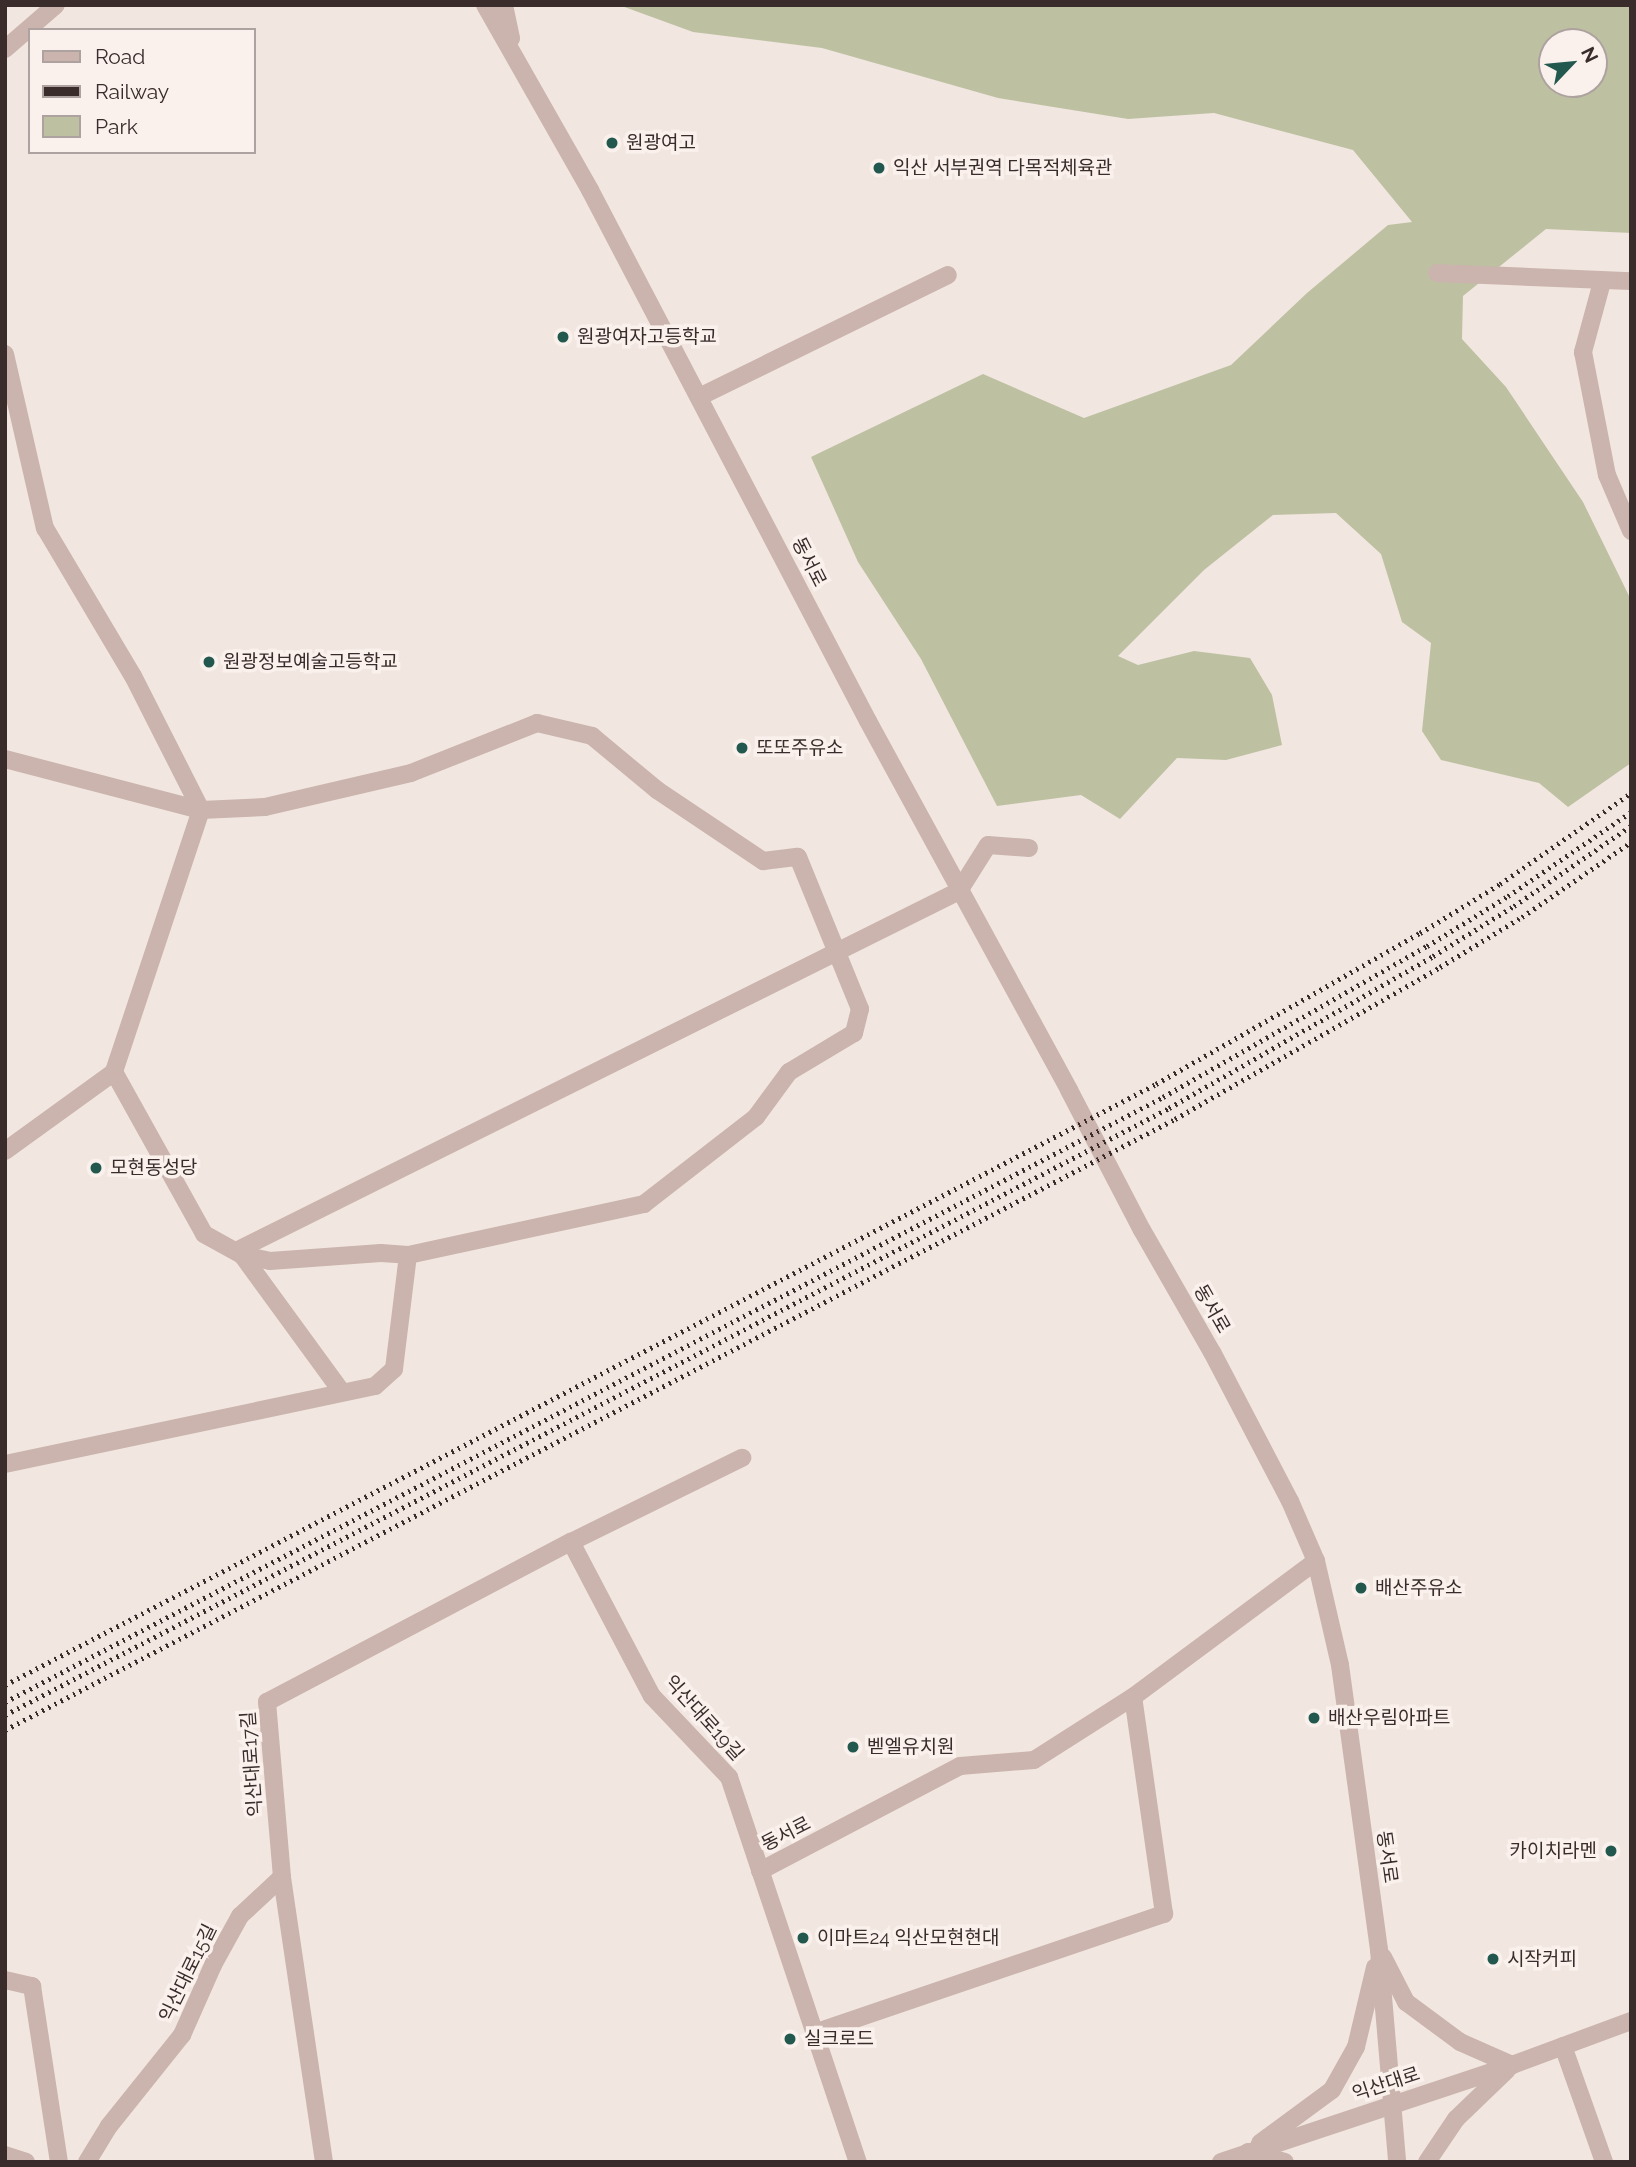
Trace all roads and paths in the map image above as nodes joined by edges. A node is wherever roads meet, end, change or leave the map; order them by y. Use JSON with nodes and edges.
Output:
{"nodes":[{"id":1,"x":56,"y":5,"type":"edge"},
{"id":2,"x":485,"y":5,"type":"edge"},
{"id":3,"x":504,"y":5,"type":"edge"},
{"id":4,"x":29,"y":28,"type":"edge"},
{"id":5,"x":28,"y":29,"type":"edge"},
{"id":6,"x":5,"y":49,"type":"edge"},
{"id":7,"x":513,"y":52,"type":"junction"},
{"id":8,"x":1437,"y":273,"type":"dead end"},
{"id":9,"x":948,"y":275,"type":"dead end"},
{"id":10,"x":1631,"y":281,"type":"edge"},
{"id":11,"x":1602,"y":282,"type":"junction"},
{"id":12,"x":5,"y":354,"type":"edge"},
{"id":13,"x":699,"y":397,"type":"junction"},
{"id":14,"x":1631,"y":531,"type":"edge"},
{"id":15,"x":5,"y":759,"type":"edge"},
{"id":16,"x":201,"y":810,"type":"junction"},
{"id":17,"x":1029,"y":848,"type":"dead end"},
{"id":18,"x":959,"y":891,"type":"junction"},
{"id":19,"x":837,"y":951,"type":"junction"},
{"id":20,"x":114,"y":1072,"type":"junction"},
{"id":21,"x":5,"y":1151,"type":"edge"},
{"id":22,"x":239,"y":1253,"type":"junction"},
{"id":23,"x":408,"y":1255,"type":"junction"},
{"id":24,"x":341,"y":1391,"type":"junction"},
{"id":25,"x":742,"y":1458,"type":"dead end"},
{"id":26,"x":5,"y":1464,"type":"edge"},
{"id":27,"x":571,"y":1542,"type":"junction"},
{"id":28,"x":1316,"y":1561,"type":"junction"},
{"id":29,"x":1133,"y":1697,"type":"junction"},
{"id":30,"x":760,"y":1871,"type":"junction"},
{"id":31,"x":282,"y":1877,"type":"junction"},
{"id":32,"x":1379,"y":1950,"type":"junction"},
{"id":33,"x":5,"y":1980,"type":"edge"},
{"id":34,"x":1631,"y":2021,"type":"edge"},
{"id":35,"x":814,"y":2033,"type":"junction"},
{"id":36,"x":1563,"y":2046,"type":"junction"},
{"id":37,"x":1513,"y":2065,"type":"junction"},
{"id":38,"x":1392,"y":2104,"type":"junction"},
{"id":39,"x":1248,"y":2152,"type":"junction"},
{"id":40,"x":5,"y":2155,"type":"edge"},
{"id":41,"x":26,"y":2162,"type":"edge"},
{"id":42,"x":59,"y":2162,"type":"edge"},
{"id":43,"x":87,"y":2162,"type":"edge"},
{"id":44,"x":324,"y":2162,"type":"edge"},
{"id":45,"x":858,"y":2162,"type":"edge"},
{"id":46,"x":1221,"y":2162,"type":"edge"},
{"id":47,"x":1284,"y":2162,"type":"edge"},
{"id":48,"x":1397,"y":2162,"type":"edge"},
{"id":49,"x":1427,"y":2162,"type":"edge"},
{"id":50,"x":1604,"y":2162,"type":"edge"}],
"edges":[{"from":1,"to":4,"type":"street"},
{"from":2,"to":7,"type":"street","name":"동서로"},
{"from":3,"to":7,"type":"street"},
{"from":5,"to":6,"type":"street"},
{"from":7,"to":13,"type":"street","name":"동서로"},
{"from":8,"to":11,"type":"street"},
{"from":9,"to":13,"type":"street"},
{"from":10,"to":11,"type":"street"},
{"from":11,"to":14,"type":"street"},
{"from":12,"to":16,"type":"street"},
{"from":13,"to":18,"type":"street","name":"동서로"},
{"from":15,"to":16,"type":"street"},
{"from":16,"to":19,"type":"street"},
{"from":16,"to":20,"type":"street"},
{"from":17,"to":18,"type":"street"},
{"from":18,"to":19,"type":"street"},
{"from":18,"to":28,"type":"street","name":"동서로"},
{"from":19,"to":22,"type":"street"},
{"from":19,"to":23,"type":"street"},
{"from":20,"to":21,"type":"street"},
{"from":20,"to":22,"type":"street"},
{"from":22,"to":23,"type":"street"},
{"from":22,"to":24,"type":"street"},
{"from":23,"to":24,"type":"street"},
{"from":24,"to":26,"type":"street"},
{"from":25,"to":27,"type":"street"},
{"from":27,"to":30,"type":"street","name":"익산대로19길"},
{"from":27,"to":31,"type":"street","name":"익산대로17길"},
{"from":28,"to":29,"type":"street","name":"동서로"},
{"from":28,"to":32,"type":"street","name":"동서로"},
{"from":29,"to":30,"type":"street","name":"동서로"},
{"from":29,"to":35,"type":"street"},
{"from":30,"to":35,"type":"street","name":"익산대로19길"},
{"from":31,"to":43,"type":"street","name":"익산대로15길"},
{"from":31,"to":44,"type":"street","name":"익산대로17길"},
{"from":32,"to":37,"type":"street"},
{"from":32,"to":38,"type":"street","name":"동서로"},
{"from":32,"to":39,"type":"street"},
{"from":33,"to":42,"type":"street"},
{"from":34,"to":36,"type":"street","name":"익산대로"},
{"from":35,"to":45,"type":"street","name":"익산대로19길"},
{"from":36,"to":37,"type":"street","name":"익산대로"},
{"from":36,"to":50,"type":"street"},
{"from":37,"to":38,"type":"street","name":"익산대로"},
{"from":37,"to":49,"type":"street"},
{"from":38,"to":39,"type":"street","name":"익산대로"},
{"from":38,"to":48,"type":"street","name":"동서로"},
{"from":39,"to":46,"type":"street","name":"익산대로"},
{"from":39,"to":47,"type":"street"},
{"from":40,"to":41,"type":"street"}]}
